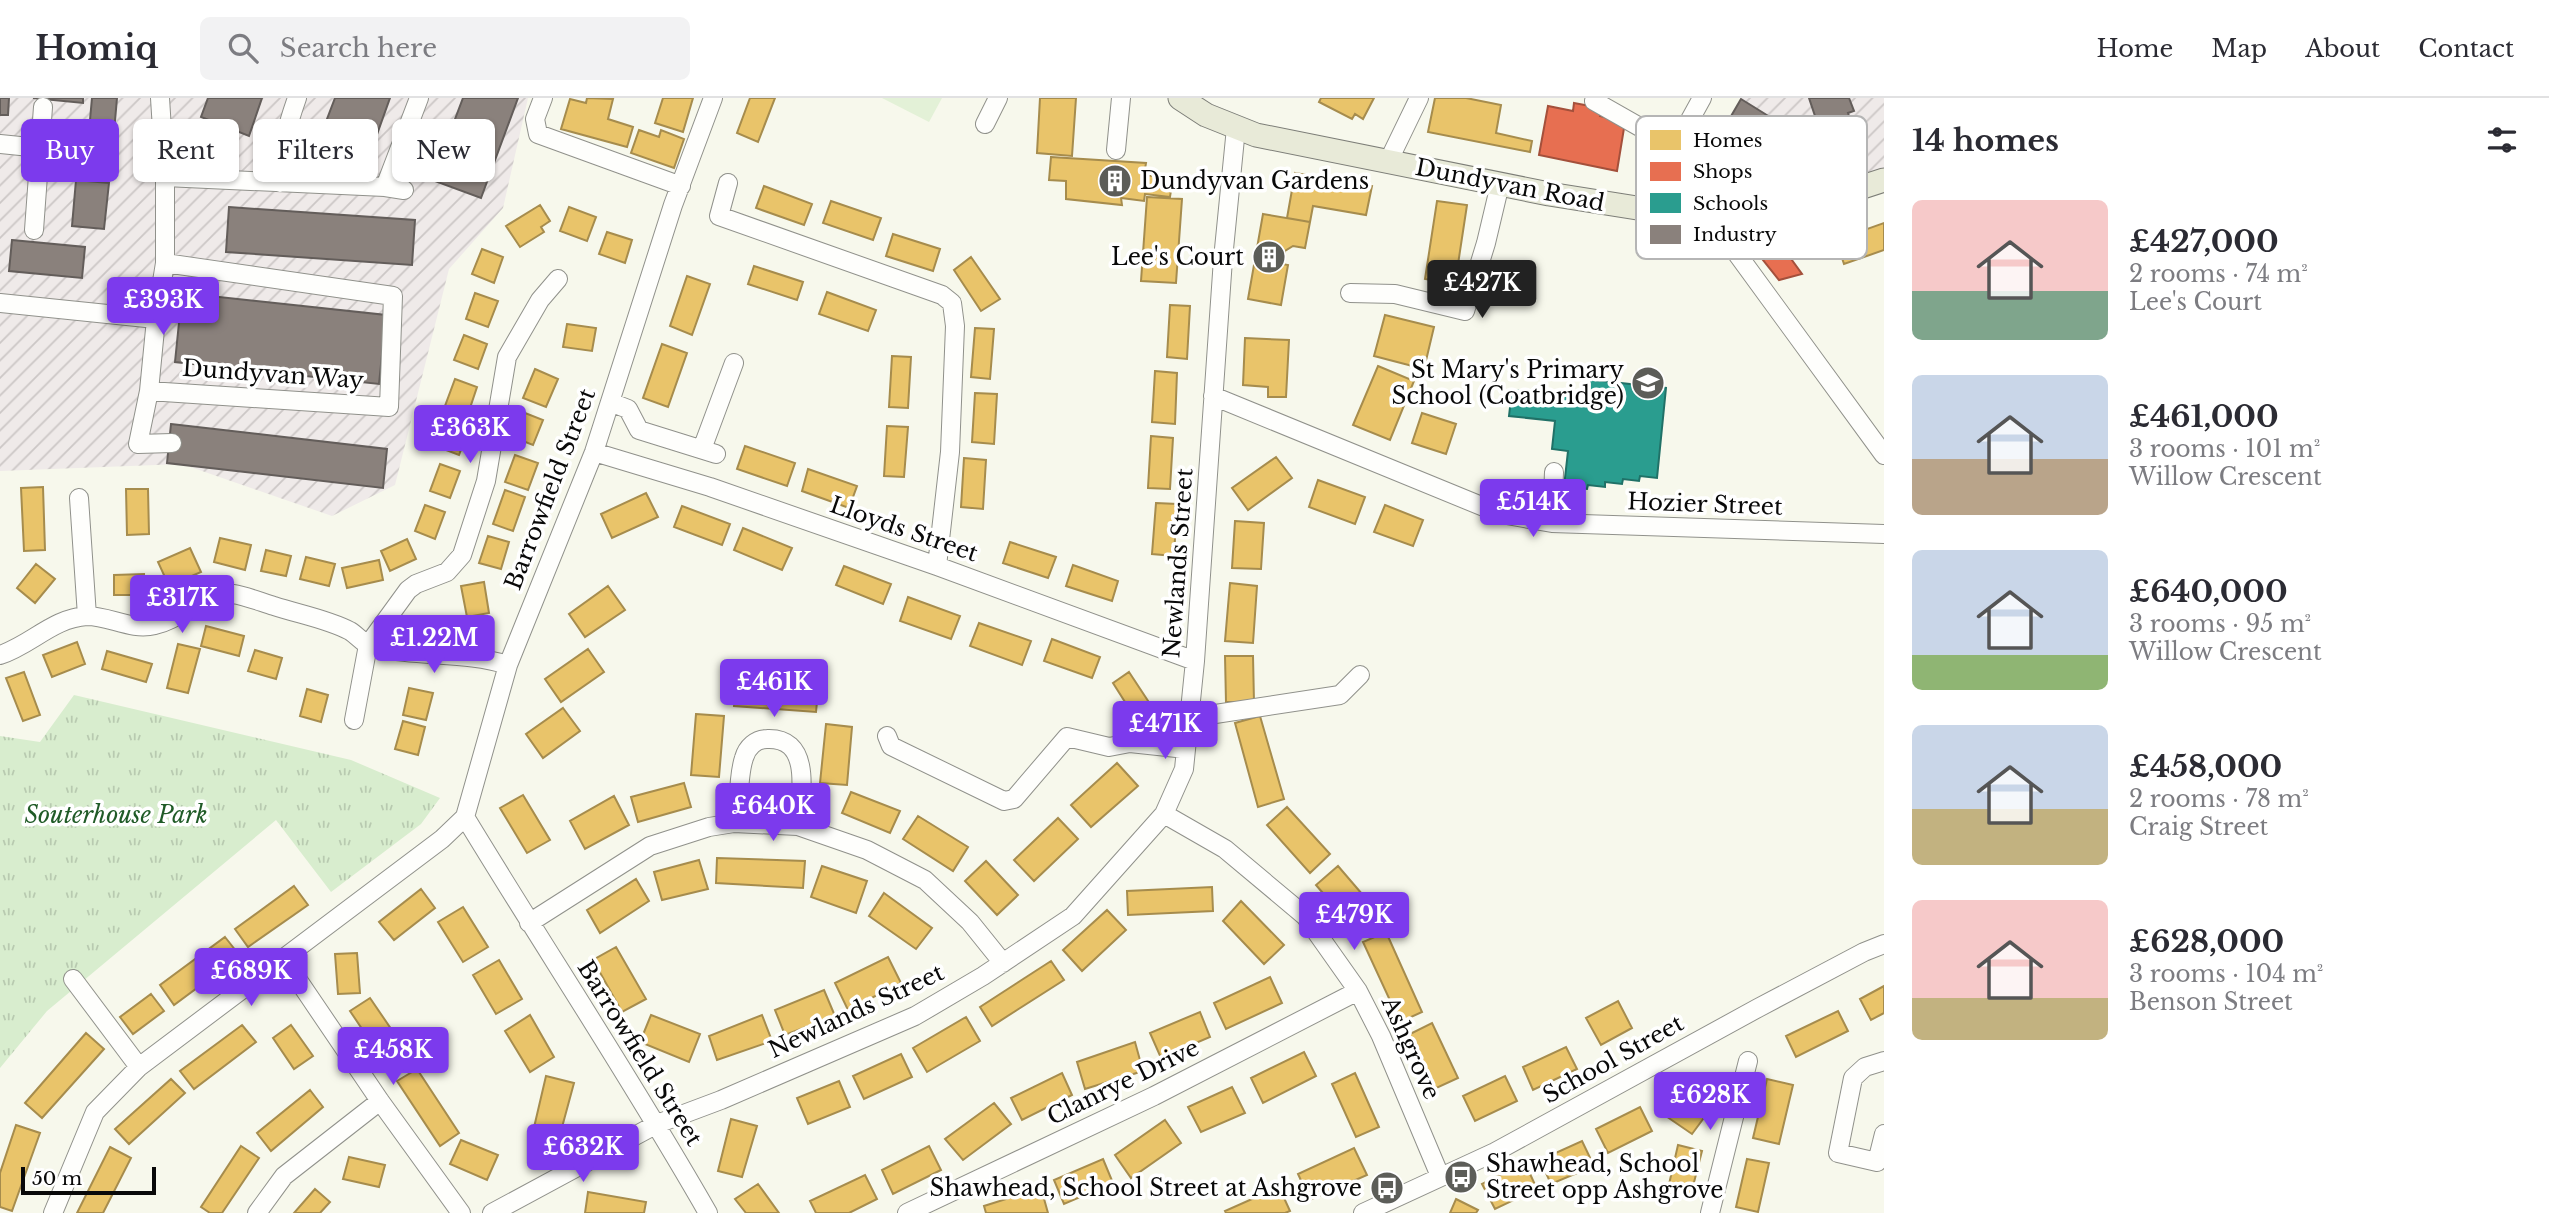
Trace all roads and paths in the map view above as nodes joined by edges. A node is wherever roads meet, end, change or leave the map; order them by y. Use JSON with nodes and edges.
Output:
{"nodes":[{"id":1,"x":160,"y":98,"type":"edge"},
{"id":2,"x":297,"y":98,"type":"edge"},
{"id":3,"x":419,"y":98,"type":"edge"},
{"id":4,"x":543,"y":98,"type":"edge"},
{"id":5,"x":713,"y":98,"type":"edge"},
{"id":6,"x":998,"y":98,"type":"edge"},
{"id":7,"x":1121,"y":98,"type":"edge"},
{"id":8,"x":1180,"y":98,"type":"edge"},
{"id":9,"x":1419,"y":98,"type":"edge"},
{"id":10,"x":1702,"y":98,"type":"edge"},
{"id":11,"x":1594,"y":101,"type":"dead end"},
{"id":12,"x":43,"y":107,"type":"dead end"},
{"id":13,"x":1692,"y":116,"type":"edge"},
{"id":14,"x":42,"y":119,"type":"edge"},
{"id":15,"x":161,"y":119,"type":"edge"},
{"id":16,"x":985,"y":124,"type":"dead end"},
{"id":17,"x":1636,"y":125,"type":"edge"},
{"id":18,"x":1236,"y":128,"type":"junction"},
{"id":19,"x":0,"y":144,"type":"edge"},
{"id":20,"x":21,"y":146,"type":"edge"},
{"id":21,"x":1116,"y":150,"type":"dead end"},
{"id":22,"x":1388,"y":162,"type":"junction"},
{"id":23,"x":1884,"y":180,"type":"edge"},
{"id":24,"x":239,"y":181,"type":"edge"},
{"id":25,"x":38,"y":182,"type":"edge"},
{"id":26,"x":165,"y":182,"type":"edge"},
{"id":27,"x":280,"y":183,"type":"junction"},
{"id":28,"x":728,"y":183,"type":"dead end"},
{"id":29,"x":1500,"y":184,"type":"junction"},
{"id":30,"x":681,"y":186,"type":"junction"},
{"id":31,"x":1867,"y":186,"type":"edge"},
{"id":32,"x":385,"y":187,"type":"junction"},
{"id":33,"x":404,"y":190,"type":"dead end"},
{"id":34,"x":1636,"y":208,"type":"edge"},
{"id":35,"x":34,"y":230,"type":"dead end"},
{"id":36,"x":1741,"y":259,"type":"edge"},
{"id":37,"x":165,"y":263,"type":"junction"},
{"id":38,"x":558,"y":279,"type":"dead end"},
{"id":39,"x":1350,"y":293,"type":"dead end"},
{"id":40,"x":0,"y":303,"type":"edge"},
{"id":41,"x":156,"y":319,"type":"junction"},
{"id":42,"x":734,"y":363,"type":"dead end"},
{"id":43,"x":149,"y":391,"type":"junction"},
{"id":44,"x":1213,"y":396,"type":"junction"},
{"id":45,"x":610,"y":402,"type":"junction"},
{"id":46,"x":172,"y":443,"type":"dead end"},
{"id":47,"x":594,"y":452,"type":"junction"},
{"id":48,"x":1884,"y":455,"type":"edge"},
{"id":49,"x":1554,"y":472,"type":"dead end"},
{"id":50,"x":79,"y":498,"type":"dead end"},
{"id":51,"x":1552,"y":523,"type":"junction"},
{"id":52,"x":1884,"y":534,"type":"edge"},
{"id":53,"x":937,"y":566,"type":"junction"},
{"id":54,"x":86,"y":616,"type":"junction"},
{"id":55,"x":368,"y":645,"type":"junction"},
{"id":56,"x":0,"y":655,"type":"edge"},
{"id":57,"x":1195,"y":661,"type":"junction"},
{"id":58,"x":509,"y":665,"type":"junction"},
{"id":59,"x":1360,"y":675,"type":"dead end"},
{"id":60,"x":1189,"y":718,"type":"junction"},
{"id":61,"x":354,"y":720,"type":"dead end"},
{"id":62,"x":887,"y":736,"type":"dead end"},
{"id":63,"x":1186,"y":749,"type":"junction"},
{"id":64,"x":1164,"y":814,"type":"junction"},
{"id":65,"x":464,"y":817,"type":"junction"},
{"id":66,"x":737,"y":823,"type":"junction"},
{"id":67,"x":798,"y":826,"type":"junction"},
{"id":68,"x":529,"y":923,"type":"junction"},
{"id":69,"x":1884,"y":944,"type":"edge"},
{"id":70,"x":1003,"y":963,"type":"junction"},
{"id":71,"x":73,"y":979,"type":"dead end"},
{"id":72,"x":298,"y":980,"type":"dead end"},
{"id":73,"x":1358,"y":991,"type":"junction"},
{"id":74,"x":1748,"y":1061,"type":"dead end"},
{"id":75,"x":1884,"y":1061,"type":"edge"},
{"id":76,"x":139,"y":1067,"type":"junction"},
{"id":77,"x":380,"y":1101,"type":"junction"},
{"id":78,"x":657,"y":1124,"type":"junction"},
{"id":79,"x":1884,"y":1134,"type":"edge"},
{"id":80,"x":1440,"y":1176,"type":"junction"},
{"id":81,"x":53,"y":1213,"type":"edge"},
{"id":82,"x":257,"y":1213,"type":"edge"},
{"id":83,"x":461,"y":1213,"type":"edge"},
{"id":84,"x":492,"y":1213,"type":"edge"},
{"id":85,"x":708,"y":1213,"type":"edge"},
{"id":86,"x":907,"y":1213,"type":"edge"},
{"id":87,"x":1363,"y":1213,"type":"edge"},
{"id":88,"x":1710,"y":1213,"type":"edge"}],
"edges":[{"from":1,"to":15,"type":"street"},
{"from":2,"to":27,"type":"street"},
{"from":3,"to":32,"type":"street"},
{"from":4,"to":30,"type":"street"},
{"from":5,"to":30,"type":"street","name":"Barrowfield Street"},
{"from":6,"to":16,"type":"street"},
{"from":7,"to":21,"type":"street"},
{"from":8,"to":18,"type":"main road","name":"Dundyvan Road"},
{"from":9,"to":22,"type":"street"},
{"from":10,"to":13,"type":"street"},
{"from":11,"to":17,"type":"street"},
{"from":12,"to":14,"type":"street"},
{"from":18,"to":22,"type":"main road","name":"Dundyvan Road"},
{"from":18,"to":44,"type":"street","name":"Newlands Street"},
{"from":19,"to":20,"type":"street"},
{"from":22,"to":29,"type":"main road","name":"Dundyvan Road"},
{"from":23,"to":31,"type":"main road","name":"Dundyvan Road"},
{"from":24,"to":27,"type":"street"},
{"from":25,"to":35,"type":"street"},
{"from":26,"to":37,"type":"street"},
{"from":27,"to":32,"type":"street"},
{"from":28,"to":53,"type":"street"},
{"from":29,"to":34,"type":"main road","name":"Dundyvan Road"},
{"from":29,"to":39,"type":"street"},
{"from":30,"to":45,"type":"street","name":"Barrowfield Street"},
{"from":32,"to":33,"type":"street"},
{"from":36,"to":48,"type":"street"},
{"from":37,"to":41,"type":"street"},
{"from":37,"to":43,"type":"street","name":"Dundyvan Way"},
{"from":38,"to":55,"type":"street"},
{"from":40,"to":41,"type":"street"},
{"from":41,"to":43,"type":"street"},
{"from":42,"to":45,"type":"street"},
{"from":43,"to":46,"type":"street"},
{"from":44,"to":51,"type":"street","name":"Hozier Street"},
{"from":44,"to":57,"type":"street","name":"Newlands Street"},
{"from":45,"to":47,"type":"street","name":"Barrowfield Street"},
{"from":47,"to":53,"type":"street","name":"Lloyds Street"},
{"from":47,"to":58,"type":"street","name":"Barrowfield Street"},
{"from":49,"to":51,"type":"street"},
{"from":50,"to":54,"type":"street"},
{"from":51,"to":52,"type":"street","name":"Hozier Street"},
{"from":53,"to":57,"type":"street","name":"Lloyds Street"},
{"from":54,"to":55,"type":"street"},
{"from":54,"to":56,"type":"street"},
{"from":55,"to":58,"type":"street"},
{"from":55,"to":61,"type":"street"},
{"from":57,"to":60,"type":"street","name":"Newlands Street"},
{"from":58,"to":65,"type":"street","name":"Barrowfield Street"},
{"from":59,"to":60,"type":"street"},
{"from":60,"to":63,"type":"street","name":"Newlands Street"},
{"from":62,"to":63,"type":"street"},
{"from":63,"to":64,"type":"street","name":"Newlands Street"},
{"from":64,"to":70,"type":"street","name":"Newlands Street"},
{"from":64,"to":73,"type":"street","name":"Ashgrove"},
{"from":65,"to":68,"type":"street","name":"Barrowfield Street"},
{"from":65,"to":76,"type":"street"},
{"from":66,"to":67,"type":"street"},
{"from":66,"to":67,"type":"street"},
{"from":66,"to":68,"type":"street"},
{"from":67,"to":70,"type":"street"},
{"from":68,"to":78,"type":"street","name":"Barrowfield Street"},
{"from":69,"to":80,"type":"street","name":"School Street"},
{"from":70,"to":78,"type":"street","name":"Newlands Street"},
{"from":71,"to":76,"type":"street"},
{"from":72,"to":77,"type":"street"},
{"from":73,"to":80,"type":"street","name":"Ashgrove"},
{"from":73,"to":86,"type":"street","name":"Clanrye Drive"},
{"from":74,"to":88,"type":"street"},
{"from":75,"to":79,"type":"street"},
{"from":76,"to":81,"type":"street"},
{"from":77,"to":82,"type":"street"},
{"from":77,"to":83,"type":"street"},
{"from":78,"to":84,"type":"street","name":"Newlands Street"},
{"from":78,"to":85,"type":"street","name":"Barrowfield Street"},
{"from":80,"to":87,"type":"street","name":"School Street"}]}
